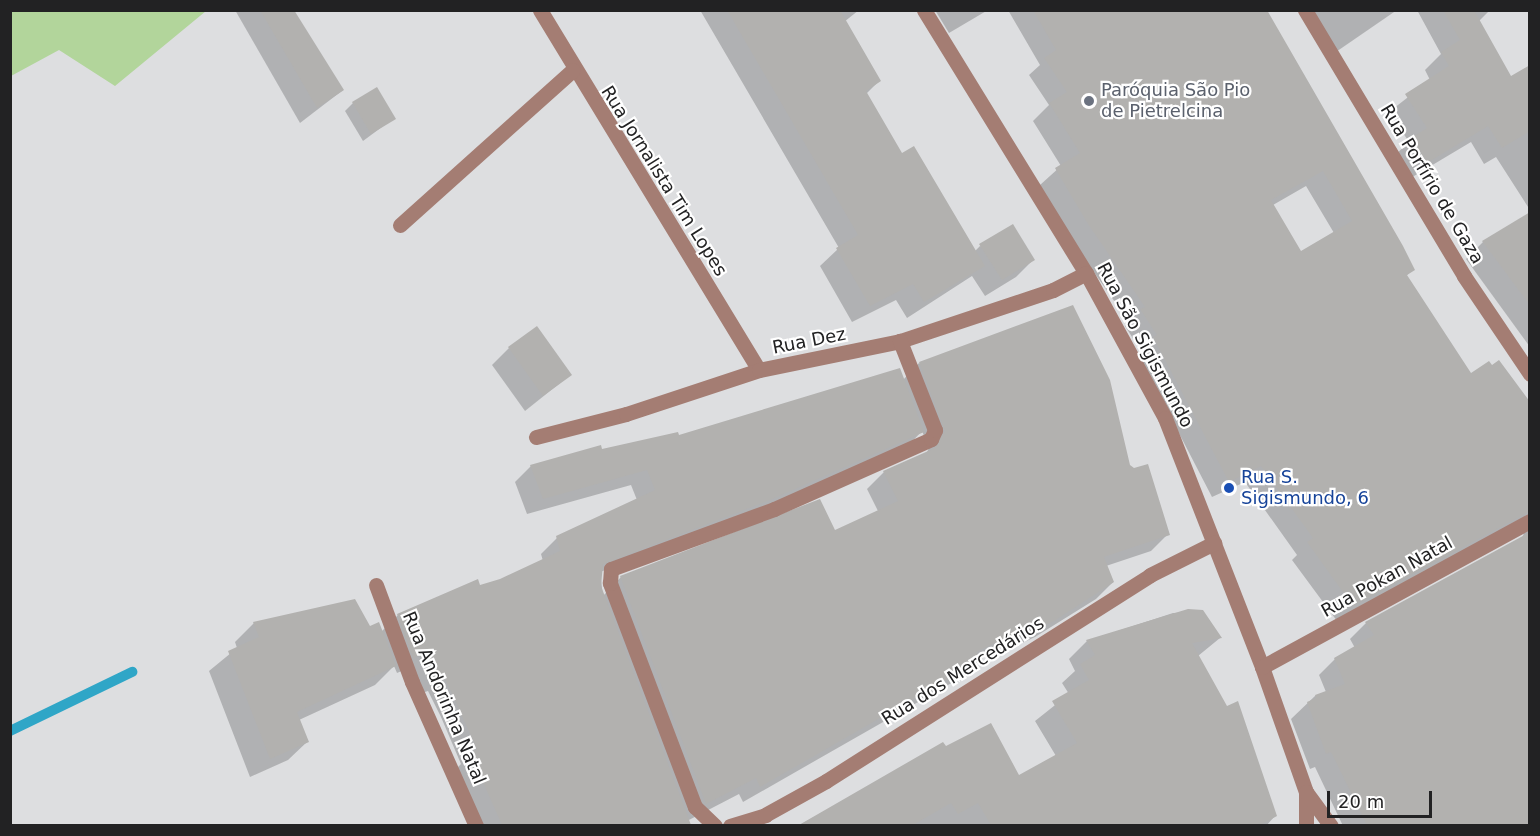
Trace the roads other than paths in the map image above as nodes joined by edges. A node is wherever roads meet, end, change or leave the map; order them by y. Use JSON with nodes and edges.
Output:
{"nodes":[{"id":1,"x":540,"y":10,"type":"edge"},
{"id":2,"x":924,"y":10,"type":"edge"},
{"id":3,"x":1305,"y":10,"type":"edge"},
{"id":4,"x":573,"y":70,"type":"junction"},
{"id":5,"x":400,"y":225,"type":"dead end"},
{"id":6,"x":1086,"y":273,"type":"junction"},
{"id":7,"x":900,"y":341,"type":"junction"},
{"id":8,"x":759,"y":370,"type":"junction"},
{"id":9,"x":1530,"y":374,"type":"edge"},
{"id":10,"x":536,"y":437,"type":"dead end"},
{"id":11,"x":1530,"y":521,"type":"edge"},
{"id":12,"x":1214,"y":543,"type":"junction"},
{"id":13,"x":376,"y":585,"type":"dead end"},
{"id":14,"x":1262,"y":667,"type":"junction"},
{"id":15,"x":1306,"y":792,"type":"junction"},
{"id":16,"x":476,"y":825,"type":"edge"},
{"id":17,"x":715,"y":825,"type":"edge"},
{"id":18,"x":730,"y":825,"type":"edge"},
{"id":19,"x":1306,"y":825,"type":"edge"},
{"id":20,"x":1330,"y":825,"type":"edge"}],
"edges":[{"from":1,"to":4,"type":"street","name":"Rua Jornalista Tim Lopes"},
{"from":2,"to":6,"type":"street","name":"Rua São Sigismundo"},
{"from":3,"to":9,"type":"street","name":"Rua Porfírio de Gaza"},
{"from":4,"to":5,"type":"street"},
{"from":4,"to":8,"type":"street","name":"Rua Jornalista Tim Lopes"},
{"from":6,"to":7,"type":"street","name":"Rua Dez"},
{"from":6,"to":12,"type":"street","name":"Rua São Sigismundo"},
{"from":7,"to":8,"type":"street","name":"Rua Dez"},
{"from":7,"to":17,"type":"street"},
{"from":8,"to":10,"type":"street","name":"Rua Dez"},
{"from":11,"to":14,"type":"street","name":"Rua Pokan Natal"},
{"from":12,"to":14,"type":"street","name":"Rua São Sigismundo"},
{"from":12,"to":18,"type":"street","name":"Rua dos Mercedários"},
{"from":13,"to":16,"type":"street","name":"Rua Andorinha Natal"},
{"from":14,"to":15,"type":"street","name":"Rua São Sigismundo"},
{"from":15,"to":19,"type":"street","name":"Rua São Sigismundo"},
{"from":15,"to":20,"type":"street"}]}
